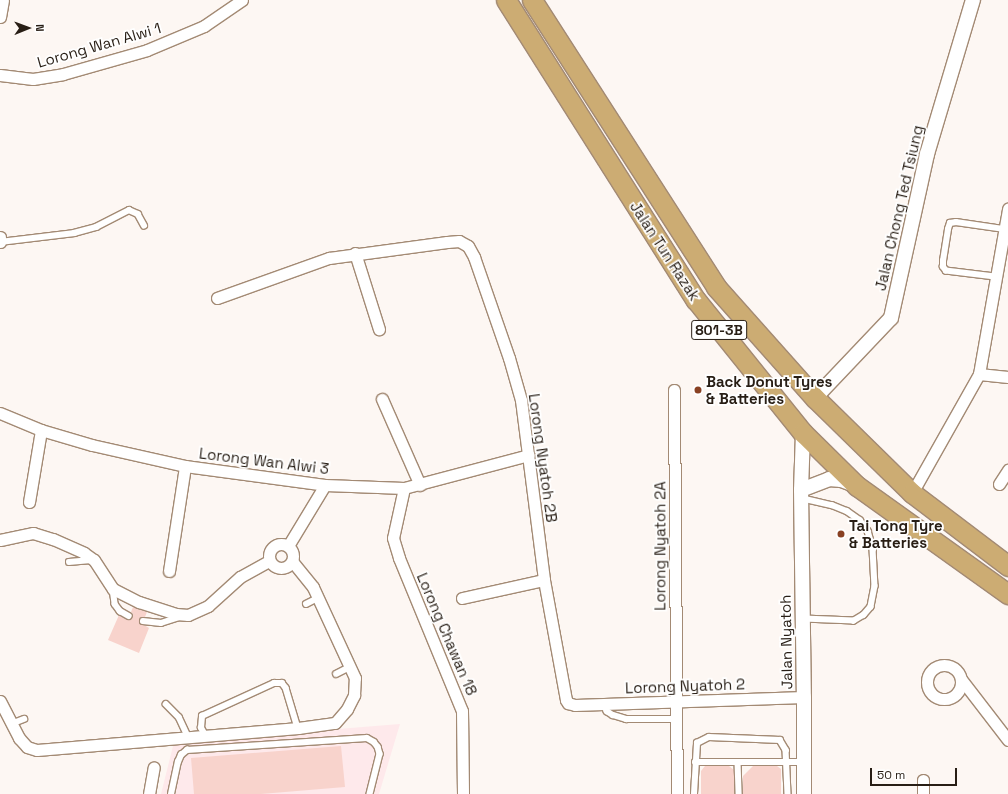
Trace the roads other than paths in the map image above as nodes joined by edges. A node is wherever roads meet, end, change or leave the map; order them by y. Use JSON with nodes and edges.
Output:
{"nodes":[{"id":1,"x":3,"y":0,"type":"edge"},
{"id":2,"x":242,"y":0,"type":"edge"},
{"id":3,"x":506,"y":0,"type":"edge"},
{"id":4,"x":532,"y":0,"type":"edge"},
{"id":5,"x":972,"y":0,"type":"edge"},
{"id":6,"x":0,"y":17,"type":"edge"},
{"id":7,"x":0,"y":75,"type":"edge"},
{"id":8,"x":1008,"y":209,"type":"edge"},
{"id":9,"x":144,"y":226,"type":"dead end"},
{"id":10,"x":1004,"y":229,"type":"junction"},
{"id":11,"x":0,"y":237,"type":"edge"},
{"id":12,"x":0,"y":242,"type":"edge"},
{"id":13,"x":355,"y":253,"type":"junction"},
{"id":14,"x":995,"y":276,"type":"junction"},
{"id":15,"x":217,"y":298,"type":"dead end"},
{"id":16,"x":379,"y":329,"type":"dead end"},
{"id":17,"x":979,"y":374,"type":"junction"},
{"id":18,"x":1008,"y":377,"type":"edge"},
{"id":19,"x":674,"y":390,"type":"dead end"},
{"id":20,"x":814,"y":398,"type":"junction"},
{"id":21,"x":382,"y":399,"type":"dead end"},
{"id":22,"x":0,"y":413,"type":"edge"},
{"id":23,"x":41,"y":430,"type":"junction"},
{"id":24,"x":803,"y":433,"type":"junction"},
{"id":25,"x":529,"y":455,"type":"junction"},
{"id":26,"x":185,"y":466,"type":"junction"},
{"id":27,"x":1008,"y":470,"type":"edge"},
{"id":28,"x":999,"y":484,"type":"dead end"},
{"id":29,"x":325,"y":485,"type":"junction"},
{"id":30,"x":420,"y":485,"type":"junction"},
{"id":31,"x":857,"y":486,"type":"junction"},
{"id":32,"x":404,"y":488,"type":"junction"},
{"id":33,"x":912,"y":493,"type":"junction"},
{"id":34,"x":801,"y":494,"type":"junction"},
{"id":35,"x":29,"y":502,"type":"dead end"},
{"id":36,"x":0,"y":540,"type":"edge"},
{"id":37,"x":288,"y":546,"type":"junction"},
{"id":38,"x":94,"y":560,"type":"junction"},
{"id":39,"x":269,"y":561,"type":"junction"},
{"id":40,"x":292,"y":561,"type":"junction"},
{"id":41,"x":70,"y":562,"type":"dead end"},
{"id":42,"x":1008,"y":566,"type":"edge"},
{"id":43,"x":169,"y":571,"type":"dead end"},
{"id":44,"x":544,"y":580,"type":"junction"},
{"id":45,"x":113,"y":590,"type":"junction"},
{"id":46,"x":1008,"y":594,"type":"edge"},
{"id":47,"x":318,"y":598,"type":"junction"},
{"id":48,"x":462,"y":598,"type":"dead end"},
{"id":49,"x":306,"y":604,"type":"dead end"},
{"id":50,"x":188,"y":614,"type":"junction"},
{"id":51,"x":129,"y":616,"type":"dead end"},
{"id":52,"x":803,"y":619,"type":"junction"},
{"id":53,"x":143,"y":621,"type":"dead end"},
{"id":54,"x":350,"y":667,"type":"junction"},
{"id":55,"x":336,"y":674,"type":"dead end"},
{"id":56,"x":961,"y":679,"type":"dead end"},
{"id":57,"x":804,"y":697,"type":"junction"},
{"id":58,"x":0,"y":701,"type":"edge"},
{"id":59,"x":676,"y":701,"type":"junction"},
{"id":60,"x":568,"y":703,"type":"joint"},
{"id":61,"x":166,"y":704,"type":"dead end"},
{"id":62,"x":604,"y":704,"type":"junction"},
{"id":63,"x":24,"y":719,"type":"dead end"},
{"id":64,"x":676,"y":719,"type":"junction"},
{"id":65,"x":11,"y":724,"type":"junction"},
{"id":66,"x":298,"y":728,"type":"junction"},
{"id":67,"x":205,"y":735,"type":"junction"},
{"id":68,"x":188,"y":736,"type":"junction"},
{"id":69,"x":1008,"y":740,"type":"edge"},
{"id":70,"x":695,"y":762,"type":"junction"},
{"id":71,"x":738,"y":762,"type":"junction"},
{"id":72,"x":804,"y":762,"type":"junction"},
{"id":73,"x":788,"y":763,"type":"junction"},
{"id":74,"x":154,"y":767,"type":"dead end"},
{"id":75,"x":923,"y":780,"type":"dead end"},
{"id":76,"x":149,"y":794,"type":"edge"},
{"id":77,"x":171,"y":794,"type":"edge"},
{"id":78,"x":370,"y":794,"type":"edge"},
{"id":79,"x":463,"y":794,"type":"edge"},
{"id":80,"x":677,"y":794,"type":"edge"},
{"id":81,"x":694,"y":794,"type":"edge"},
{"id":82,"x":739,"y":794,"type":"edge"},
{"id":83,"x":788,"y":794,"type":"edge"},
{"id":84,"x":804,"y":794,"type":"edge"},
{"id":85,"x":923,"y":794,"type":"edge"}],
"edges":[{"from":1,"to":6,"type":"street"},
{"from":2,"to":7,"type":"street","name":"Lorong Wan Alwi 1"},
{"from":3,"to":24,"type":"highway","name":"Jalan Tun Razak","number":"801-3B"},
{"from":4,"to":20,"type":"highway","name":"Jalan Tun Razak"},
{"from":5,"to":20,"type":"street","name":"Jalan Chong Ted Tsiung"},
{"from":8,"to":10,"type":"street"},
{"from":9,"to":12,"type":"lane"},
{"from":10,"to":14,"type":"street"},
{"from":10,"to":14,"type":"lane"},
{"from":11,"to":12,"type":"street"},
{"from":13,"to":15,"type":"street","name":"Lorong Nyatoh 2B"},
{"from":13,"to":16,"type":"street"},
{"from":13,"to":25,"type":"street","name":"Lorong Nyatoh 2B"},
{"from":14,"to":17,"type":"street"},
{"from":17,"to":18,"type":"street"},
{"from":17,"to":33,"type":"street"},
{"from":19,"to":59,"type":"street","name":"Lorong Nyatoh 2A"},
{"from":20,"to":33,"type":"highway","name":"Jalan Tun Razak"},
{"from":21,"to":30,"type":"street"},
{"from":22,"to":23,"type":"street","name":"Lorong Wan Alwi 3"},
{"from":23,"to":26,"type":"street","name":"Lorong Wan Alwi 3"},
{"from":23,"to":35,"type":"street"},
{"from":24,"to":31,"type":"highway","name":"Jalan Tun Razak","number":"801-3B"},
{"from":24,"to":34,"type":"street","name":"Jalan Nyatoh"},
{"from":25,"to":30,"type":"street","name":"Lorong Wan Alwi 3"},
{"from":25,"to":44,"type":"street","name":"Lorong Nyatoh 2B"},
{"from":26,"to":29,"type":"street","name":"Lorong Wan Alwi 3"},
{"from":26,"to":43,"type":"street"},
{"from":27,"to":28,"type":"street"},
{"from":29,"to":32,"type":"street","name":"Lorong Wan Alwi 3"},
{"from":29,"to":37,"type":"street"},
{"from":30,"to":32,"type":"street","name":"Lorong Wan Alwi 3"},
{"from":31,"to":34,"type":"street"},
{"from":31,"to":46,"type":"highway","name":"Jalan Tun Razak","number":"801-3B"},
{"from":32,"to":79,"type":"street","name":"Lorong Chawan 18"},
{"from":33,"to":42,"type":"highway","name":"Jalan Tun Razak"},
{"from":34,"to":52,"type":"street","name":"Jalan Nyatoh"},
{"from":34,"to":52,"type":"lane"},
{"from":36,"to":38,"type":"street"},
{"from":37,"to":39,"type":"street"},
{"from":37,"to":40,"type":"street"},
{"from":38,"to":41,"type":"lane"},
{"from":38,"to":45,"type":"street"},
{"from":39,"to":40,"type":"street"},
{"from":39,"to":50,"type":"street"},
{"from":40,"to":47,"type":"street"},
{"from":44,"to":48,"type":"street"},
{"from":44,"to":60,"type":"street","name":"Lorong Nyatoh 2B"},
{"from":45,"to":50,"type":"street"},
{"from":45,"to":51,"type":"lane"},
{"from":47,"to":49,"type":"lane"},
{"from":47,"to":54,"type":"street"},
{"from":50,"to":53,"type":"lane"},
{"from":52,"to":57,"type":"street","name":"Jalan Nyatoh"},
{"from":54,"to":55,"type":"lane"},
{"from":54,"to":66,"type":"street"},
{"from":56,"to":69,"type":"street"},
{"from":57,"to":59,"type":"street","name":"Lorong Nyatoh 2"},
{"from":57,"to":72,"type":"street","name":"Jalan Nyatoh"},
{"from":58,"to":65,"type":"street"},
{"from":59,"to":62,"type":"street","name":"Lorong Nyatoh 2"},
{"from":59,"to":64,"type":"street","name":"Lorong Nyatoh 2A"},
{"from":60,"to":62,"type":"street","name":"Lorong Nyatoh 2"},
{"from":61,"to":68,"type":"lane"},
{"from":62,"to":64,"type":"lane"},
{"from":63,"to":65,"type":"lane"},
{"from":64,"to":80,"type":"street","name":"Lorong Nyatoh 2A"},
{"from":65,"to":68,"type":"street"},
{"from":66,"to":67,"type":"street"},
{"from":66,"to":67,"type":"lane"},
{"from":67,"to":68,"type":"street"},
{"from":70,"to":71,"type":"lane"},
{"from":70,"to":73,"type":"lane"},
{"from":70,"to":81,"type":"lane"},
{"from":71,"to":73,"type":"lane"},
{"from":71,"to":82,"type":"lane"},
{"from":72,"to":73,"type":"lane"},
{"from":72,"to":84,"type":"street","name":"Jalan Nyatoh"},
{"from":73,"to":83,"type":"lane"},
{"from":74,"to":76,"type":"street"},
{"from":75,"to":85,"type":"street"},
{"from":77,"to":78,"type":"lane"}]}
